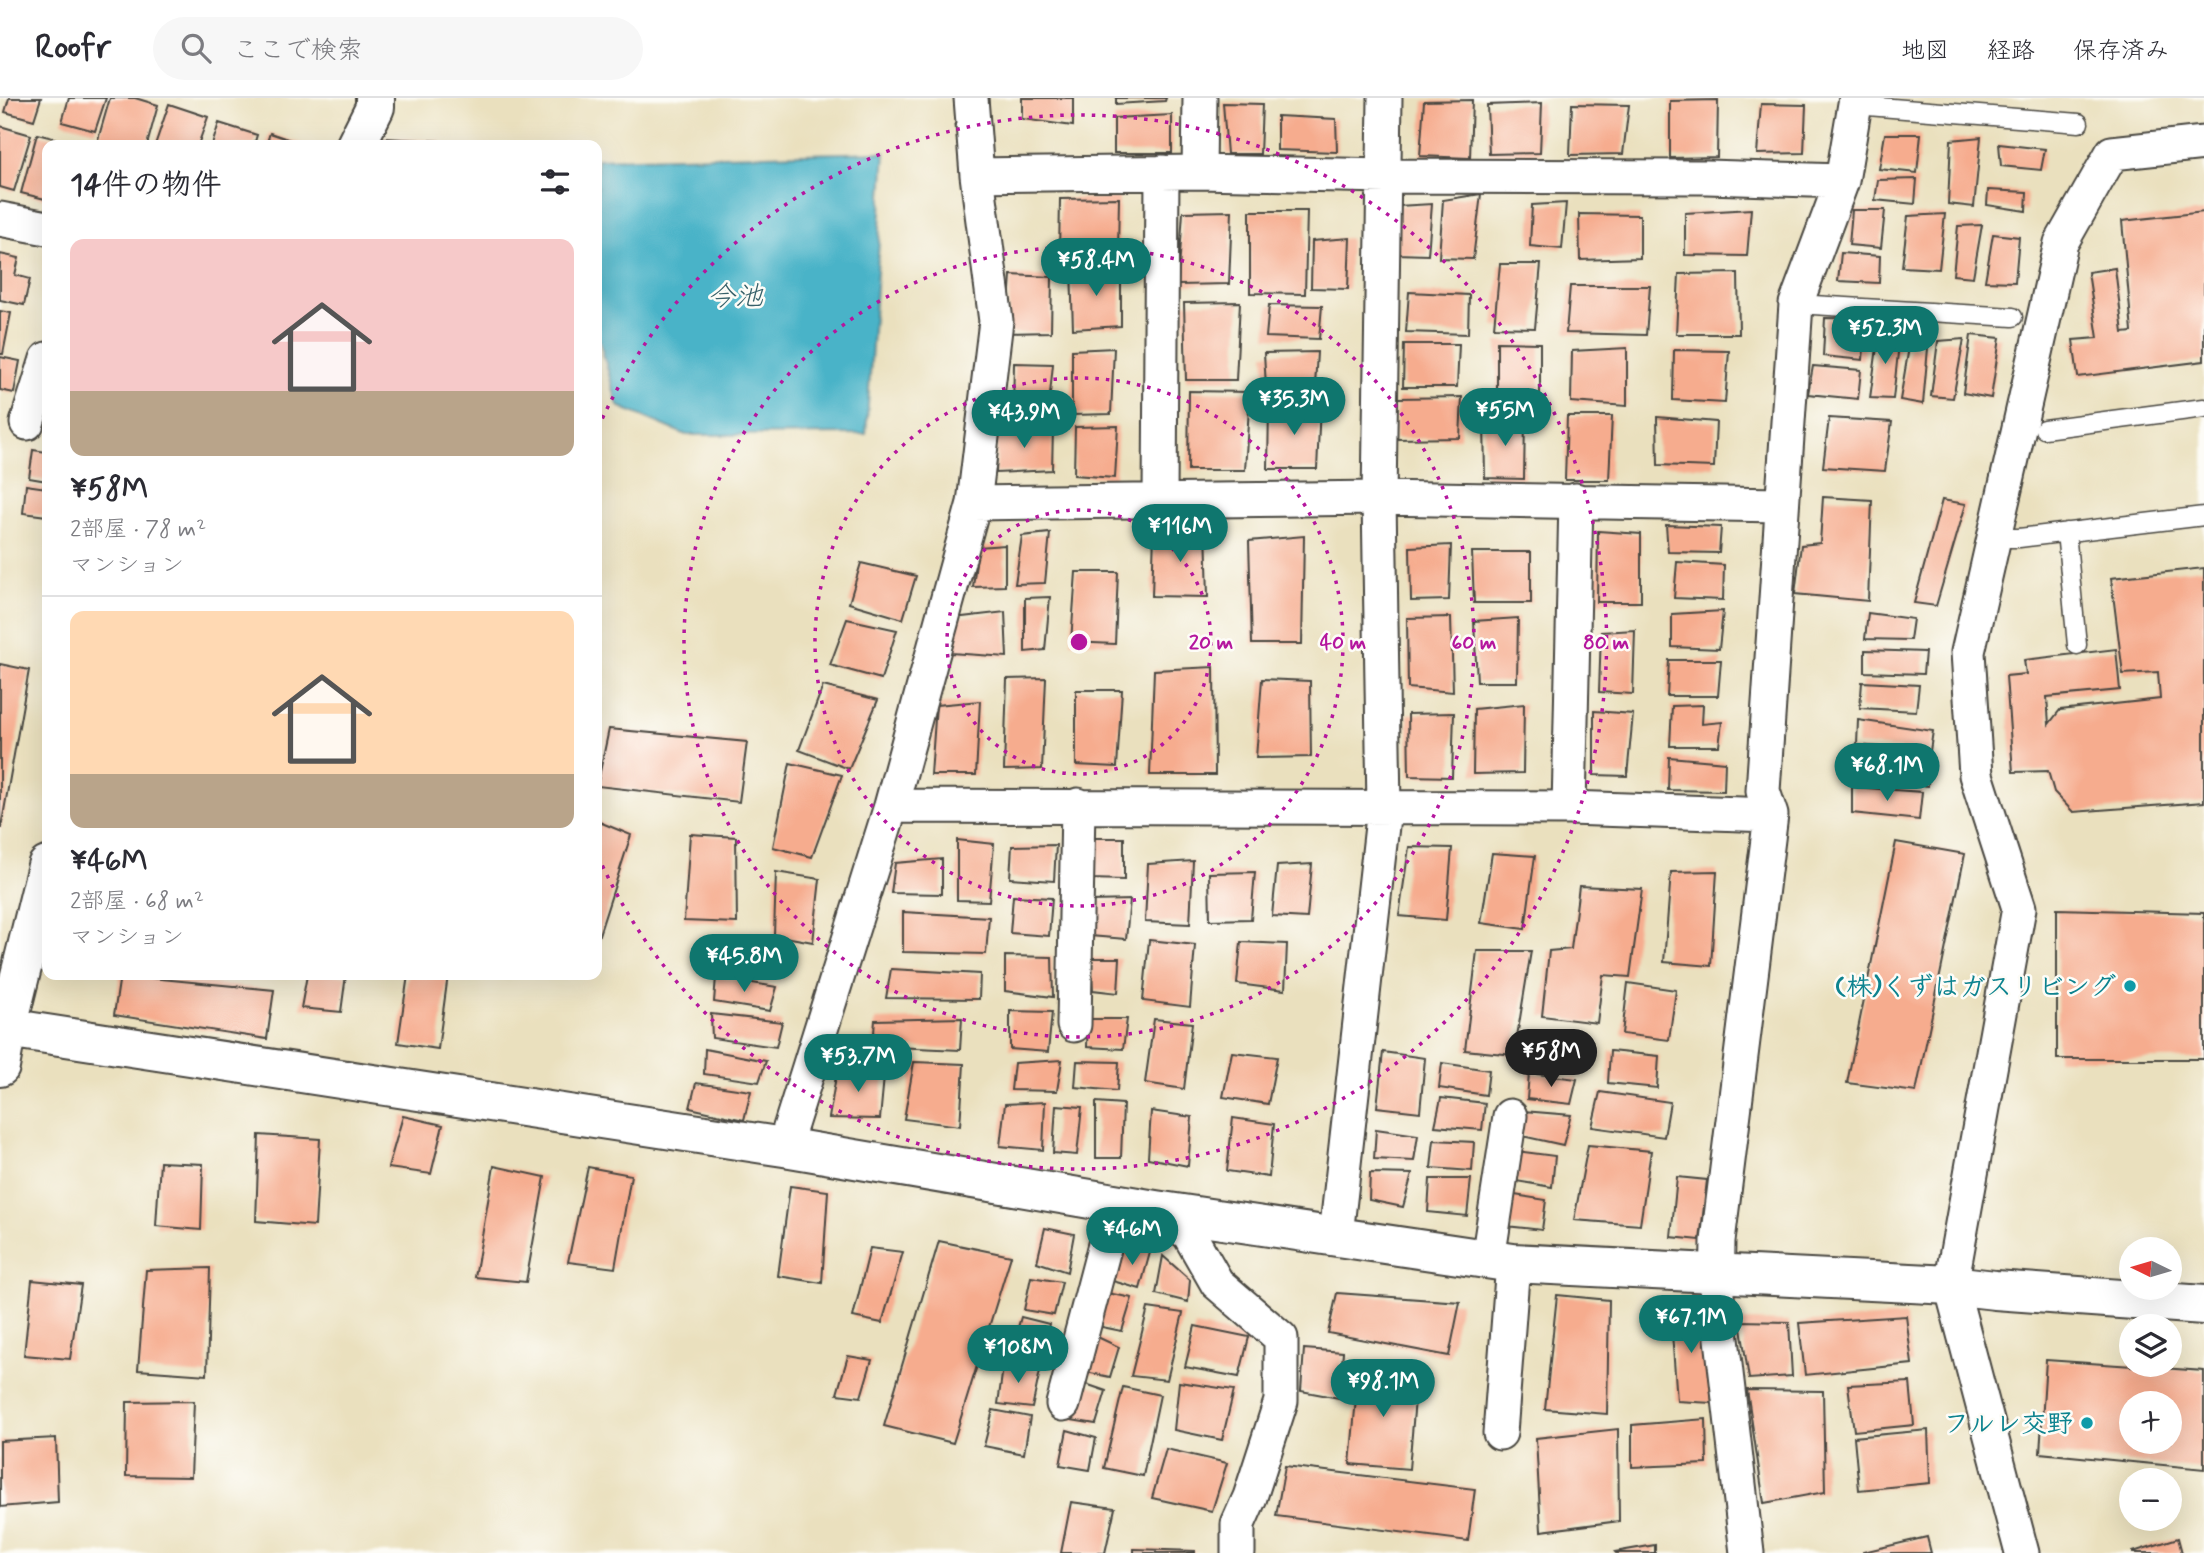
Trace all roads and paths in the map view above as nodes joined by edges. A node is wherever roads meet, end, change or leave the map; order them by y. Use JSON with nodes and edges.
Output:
{"nodes":[{"id":1,"x":971,"y":98,"type":"edge"},
{"id":2,"x":1200,"y":98,"type":"edge"},
{"id":3,"x":1385,"y":98,"type":"edge"},
{"id":4,"x":368,"y":101,"type":"edge"},
{"id":5,"x":1855,"y":102,"type":"edge"},
{"id":6,"x":2079,"y":123,"type":"dead end"},
{"id":7,"x":357,"y":140,"type":"edge"},
{"id":8,"x":2204,"y":143,"type":"edge"},
{"id":9,"x":1162,"y":172,"type":"junction"},
{"id":10,"x":1199,"y":172,"type":"junction"},
{"id":11,"x":977,"y":175,"type":"junction"},
{"id":12,"x":1385,"y":176,"type":"junction"},
{"id":13,"x":1842,"y":181,"type":"junction"},
{"id":14,"x":0,"y":219,"type":"edge"},
{"id":15,"x":42,"y":227,"type":"edge"},
{"id":16,"x":1796,"y":304,"type":"junction"},
{"id":17,"x":2013,"y":317,"type":"dead end"},
{"id":18,"x":42,"y":375,"type":"edge"},
{"id":19,"x":2204,"y":408,"type":"edge"},
{"id":20,"x":27,"y":422,"type":"dead end"},
{"id":21,"x":2044,"y":429,"type":"dead end"},
{"id":22,"x":1379,"y":498,"type":"junction"},
{"id":23,"x":1576,"y":500,"type":"junction"},
{"id":24,"x":1160,"y":502,"type":"junction"},
{"id":25,"x":974,"y":503,"type":"junction"},
{"id":26,"x":1781,"y":505,"type":"junction"},
{"id":27,"x":2204,"y":516,"type":"edge"},
{"id":28,"x":2066,"y":532,"type":"junction"},
{"id":29,"x":1994,"y":538,"type":"junction"},
{"id":30,"x":2077,"y":645,"type":"dead end"},
{"id":31,"x":1078,"y":805,"type":"junction"},
{"id":32,"x":891,"y":806,"type":"junction"},
{"id":33,"x":1384,"y":808,"type":"junction"},
{"id":34,"x":1569,"y":808,"type":"junction"},
{"id":35,"x":1771,"y":816,"type":"junction"},
{"id":36,"x":42,"y":884,"type":"edge"},
{"id":37,"x":1074,"y":1025,"type":"dead end"},
{"id":38,"x":3,"y":1028,"type":"edge"},
{"id":39,"x":0,"y":1067,"type":"edge"},
{"id":40,"x":1510,"y":1116,"type":"dead end"},
{"id":41,"x":784,"y":1147,"type":"junction"},
{"id":42,"x":1116,"y":1203,"type":"junction"},
{"id":43,"x":1155,"y":1210,"type":"junction"},
{"id":44,"x":1336,"y":1235,"type":"junction"},
{"id":45,"x":1501,"y":1261,"type":"junction"},
{"id":46,"x":1717,"y":1274,"type":"junction"},
{"id":47,"x":1951,"y":1285,"type":"junction"},
{"id":48,"x":2204,"y":1305,"type":"edge"},
{"id":49,"x":1063,"y":1404,"type":"dead end"},
{"id":50,"x":1500,"y":1433,"type":"dead end"},
{"id":51,"x":1238,"y":1553,"type":"edge"},
{"id":52,"x":1747,"y":1553,"type":"edge"},
{"id":53,"x":2022,"y":1553,"type":"edge"}],
"edges":[{"from":1,"to":11,"type":"street"},
{"from":2,"to":10,"type":"street"},
{"from":3,"to":12,"type":"street"},
{"from":4,"to":7,"type":"street"},
{"from":5,"to":6,"type":"lane"},
{"from":5,"to":13,"type":"street"},
{"from":8,"to":29,"type":"street"},
{"from":9,"to":10,"type":"street"},
{"from":9,"to":11,"type":"street"},
{"from":9,"to":24,"type":"street"},
{"from":10,"to":12,"type":"street"},
{"from":11,"to":25,"type":"street"},
{"from":12,"to":13,"type":"street"},
{"from":12,"to":22,"type":"street"},
{"from":13,"to":16,"type":"street"},
{"from":14,"to":15,"type":"street"},
{"from":16,"to":17,"type":"lane"},
{"from":16,"to":26,"type":"street"},
{"from":18,"to":20,"type":"street"},
{"from":19,"to":21,"type":"lane"},
{"from":22,"to":23,"type":"street"},
{"from":22,"to":24,"type":"street"},
{"from":22,"to":33,"type":"street"},
{"from":23,"to":26,"type":"street"},
{"from":23,"to":34,"type":"street"},
{"from":24,"to":25,"type":"street"},
{"from":25,"to":32,"type":"street"},
{"from":26,"to":35,"type":"street"},
{"from":27,"to":28,"type":"lane"},
{"from":28,"to":29,"type":"lane"},
{"from":28,"to":30,"type":"lane"},
{"from":29,"to":47,"type":"street"},
{"from":31,"to":32,"type":"street"},
{"from":31,"to":33,"type":"street"},
{"from":31,"to":37,"type":"street"},
{"from":32,"to":41,"type":"street"},
{"from":33,"to":34,"type":"street"},
{"from":33,"to":44,"type":"street"},
{"from":34,"to":35,"type":"street"},
{"from":35,"to":46,"type":"street"},
{"from":36,"to":38,"type":"street"},
{"from":38,"to":39,"type":"street"},
{"from":38,"to":41,"type":"street"},
{"from":40,"to":45,"type":"street"},
{"from":41,"to":42,"type":"street"},
{"from":42,"to":43,"type":"street"},
{"from":42,"to":49,"type":"street"},
{"from":43,"to":44,"type":"street"},
{"from":43,"to":51,"type":"street"},
{"from":44,"to":45,"type":"street"},
{"from":45,"to":46,"type":"street"},
{"from":45,"to":50,"type":"street"},
{"from":46,"to":47,"type":"street"},
{"from":46,"to":52,"type":"street"},
{"from":47,"to":48,"type":"street"},
{"from":47,"to":53,"type":"street"}]}
